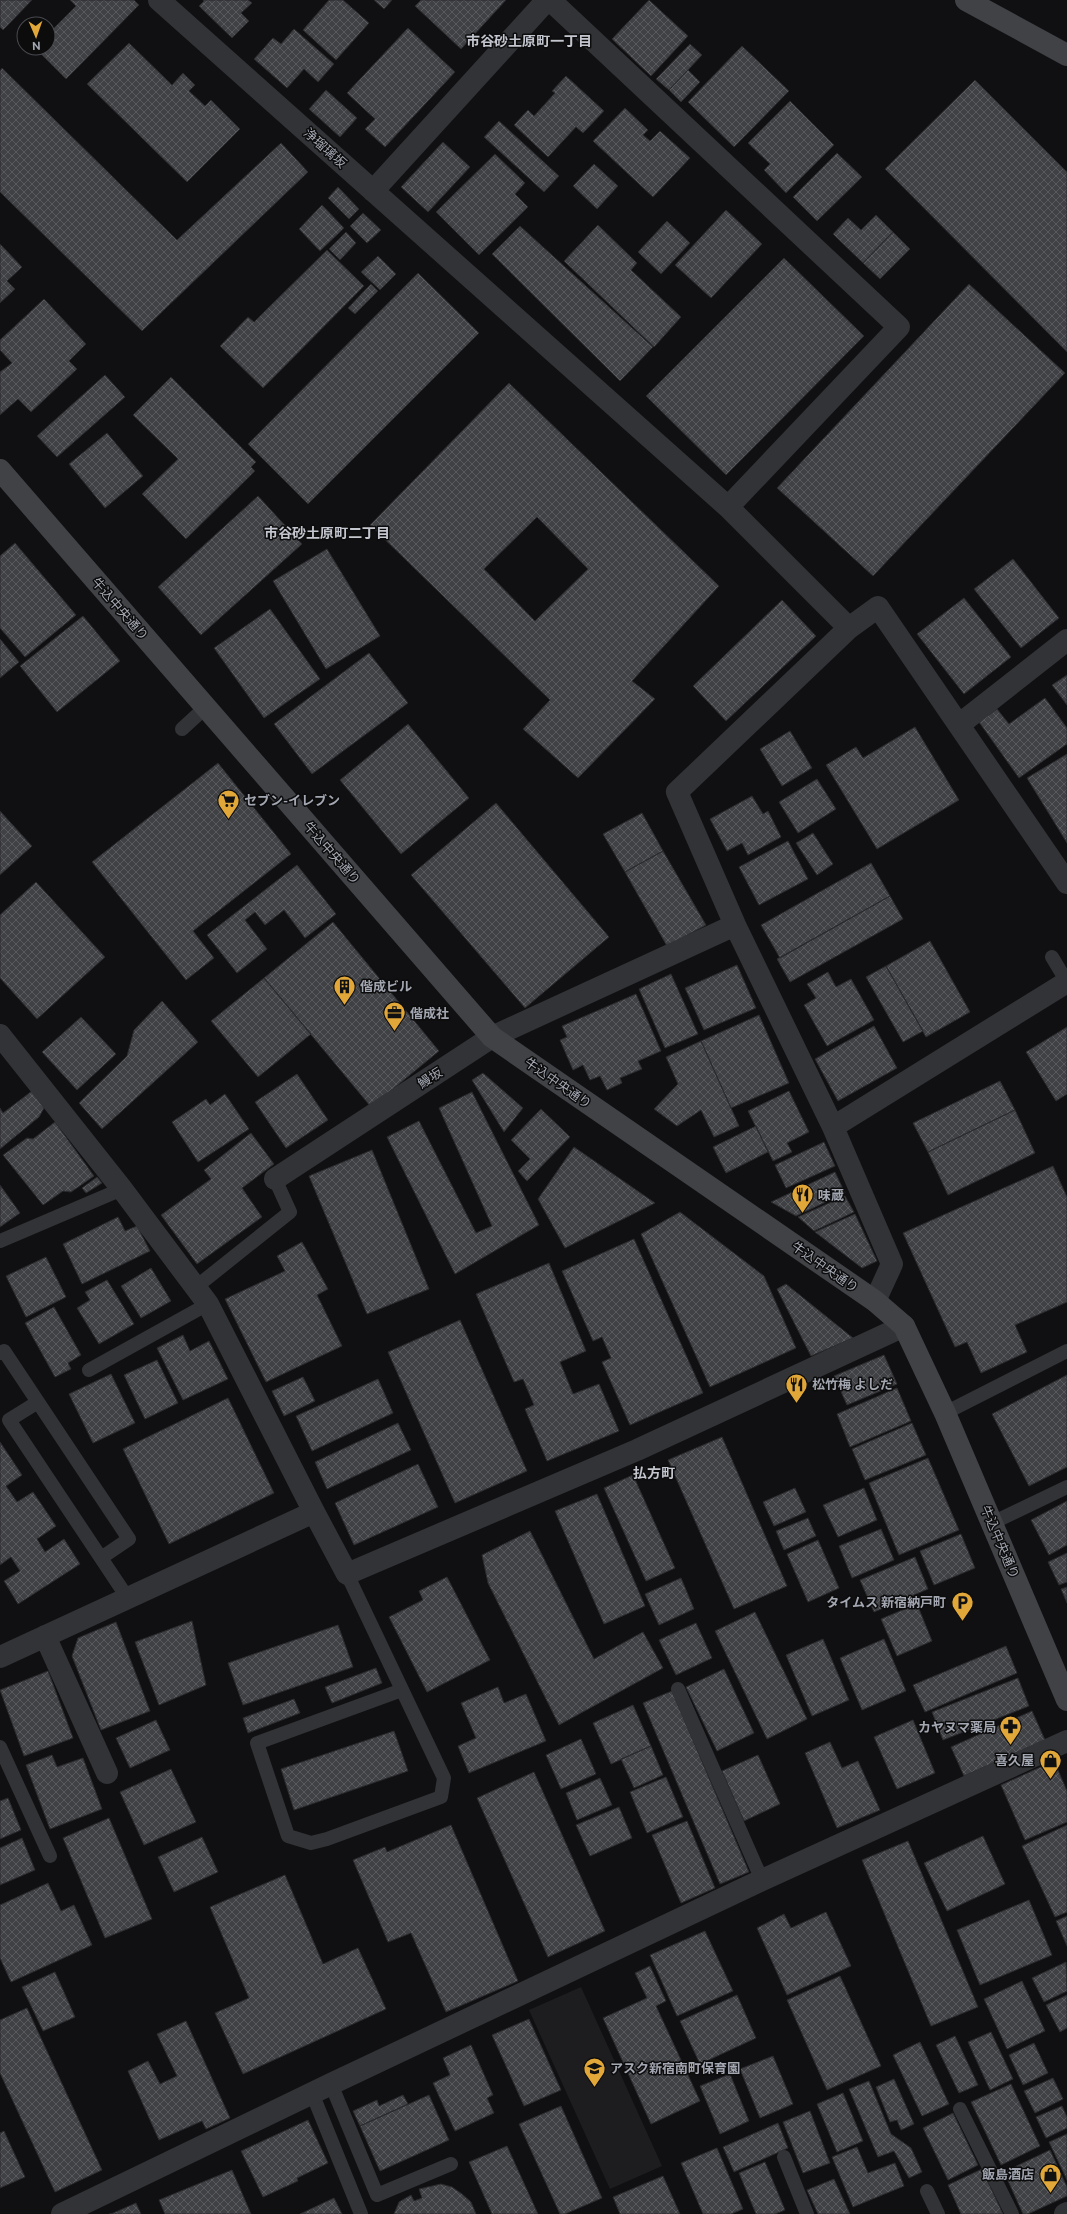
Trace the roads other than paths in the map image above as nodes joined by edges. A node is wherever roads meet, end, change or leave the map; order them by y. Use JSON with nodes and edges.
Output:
{"nodes":[{"id":1,"x":159,"y":0,"type":"edge"},
{"id":2,"x":549,"y":0,"type":"edge"},
{"id":3,"x":966,"y":0,"type":"edge"},
{"id":4,"x":1067,"y":56,"type":"edge"},
{"id":5,"x":373,"y":191,"type":"junction"},
{"id":6,"x":0,"y":470,"type":"edge"},
{"id":7,"x":728,"y":507,"type":"junction"},
{"id":8,"x":849,"y":628,"type":"junction"},
{"id":9,"x":1067,"y":640,"type":"edge"},
{"id":10,"x":206,"y":707,"type":"junction"},
{"id":11,"x":960,"y":724,"type":"junction"},
{"id":12,"x":182,"y":729,"type":"dead end"},
{"id":13,"x":1067,"y":883,"type":"edge"},
{"id":14,"x":735,"y":925,"type":"junction"},
{"id":15,"x":1052,"y":957,"type":"dead end"},
{"id":16,"x":1067,"y":982,"type":"edge"},
{"id":17,"x":1,"y":1037,"type":"edge"},
{"id":18,"x":492,"y":1037,"type":"junction"},
{"id":19,"x":833,"y":1127,"type":"junction"},
{"id":20,"x":275,"y":1179,"type":"joint"},
{"id":21,"x":122,"y":1189,"type":"junction"},
{"id":22,"x":0,"y":1241,"type":"edge"},
{"id":23,"x":202,"y":1296,"type":"junction"},
{"id":24,"x":875,"y":1301,"type":"junction"},
{"id":25,"x":904,"y":1326,"type":"junction"},
{"id":26,"x":1067,"y":1351,"type":"edge"},
{"id":27,"x":0,"y":1353,"type":"edge"},
{"id":28,"x":89,"y":1370,"type":"dead end"},
{"id":29,"x":38,"y":1402,"type":"junction"},
{"id":30,"x":945,"y":1413,"type":"junction"},
{"id":31,"x":1067,"y":1487,"type":"edge"},
{"id":32,"x":314,"y":1512,"type":"junction"},
{"id":33,"x":992,"y":1523,"type":"junction"},
{"id":34,"x":101,"y":1558,"type":"junction"},
{"id":35,"x":347,"y":1574,"type":"junction"},
{"id":36,"x":127,"y":1597,"type":"junction"},
{"id":37,"x":45,"y":1636,"type":"junction"},
{"id":38,"x":0,"y":1657,"type":"edge"},
{"id":39,"x":678,"y":1689,"type":"dead end"},
{"id":40,"x":402,"y":1690,"type":"junction"},
{"id":41,"x":1067,"y":1700,"type":"edge"},
{"id":42,"x":1067,"y":1741,"type":"edge"},
{"id":43,"x":0,"y":1747,"type":"edge"},
{"id":44,"x":107,"y":1773,"type":"dead end"},
{"id":45,"x":50,"y":1856,"type":"dead end"},
{"id":46,"x":762,"y":1880,"type":"junction"},
{"id":47,"x":321,"y":2088,"type":"junction"},
{"id":48,"x":960,"y":2109,"type":"dead end"},
{"id":49,"x":784,"y":2157,"type":"dead end"},
{"id":50,"x":451,"y":2164,"type":"dead end"},
{"id":51,"x":927,"y":2192,"type":"dead end"},
{"id":52,"x":62,"y":2214,"type":"edge"},
{"id":53,"x":360,"y":2214,"type":"edge"},
{"id":54,"x":807,"y":2214,"type":"edge"},
{"id":55,"x":938,"y":2214,"type":"edge"},
{"id":56,"x":1012,"y":2214,"type":"edge"}],
"edges":[{"from":1,"to":5,"type":"street","name":"浄瑠璃坂"},
{"from":2,"to":5,"type":"street"},
{"from":2,"to":7,"type":"street"},
{"from":3,"to":4,"type":"street"},
{"from":5,"to":7,"type":"street","name":"浄瑠璃坂"},
{"from":6,"to":10,"type":"street","name":"牛込中央通り"},
{"from":7,"to":8,"type":"street","name":"浄瑠璃坂"},
{"from":8,"to":11,"type":"street"},
{"from":8,"to":14,"type":"street"},
{"from":9,"to":11,"type":"street"},
{"from":10,"to":12,"type":"lane"},
{"from":10,"to":18,"type":"street","name":"牛込中央通り"},
{"from":11,"to":13,"type":"street"},
{"from":14,"to":18,"type":"street","name":"鰻坂"},
{"from":14,"to":19,"type":"street"},
{"from":15,"to":16,"type":"lane"},
{"from":16,"to":19,"type":"street"},
{"from":17,"to":21,"type":"street"},
{"from":18,"to":20,"type":"street","name":"鰻坂"},
{"from":18,"to":24,"type":"street","name":"牛込中央通り"},
{"from":19,"to":24,"type":"street"},
{"from":20,"to":23,"type":"lane","name":"鰻坂"},
{"from":21,"to":22,"type":"lane"},
{"from":21,"to":23,"type":"street"},
{"from":23,"to":28,"type":"lane"},
{"from":23,"to":32,"type":"street"},
{"from":24,"to":25,"type":"street","name":"牛込中央通り"},
{"from":25,"to":30,"type":"street","name":"牛込中央通り"},
{"from":25,"to":35,"type":"street"},
{"from":26,"to":30,"type":"lane"},
{"from":27,"to":29,"type":"lane"},
{"from":29,"to":34,"type":"lane"},
{"from":29,"to":34,"type":"lane"},
{"from":30,"to":33,"type":"street","name":"牛込中央通り"},
{"from":31,"to":33,"type":"lane"},
{"from":32,"to":35,"type":"street"},
{"from":32,"to":36,"type":"street"},
{"from":33,"to":41,"type":"street","name":"牛込中央通り"},
{"from":34,"to":36,"type":"lane"},
{"from":35,"to":40,"type":"lane"},
{"from":36,"to":37,"type":"street"},
{"from":37,"to":38,"type":"street"},
{"from":37,"to":44,"type":"street"},
{"from":39,"to":46,"type":"lane"},
{"from":40,"to":40,"type":"lane"},
{"from":42,"to":46,"type":"street"},
{"from":43,"to":45,"type":"lane"},
{"from":46,"to":47,"type":"street"},
{"from":47,"to":50,"type":"lane"},
{"from":47,"to":52,"type":"street"},
{"from":47,"to":53,"type":"lane"},
{"from":48,"to":56,"type":"lane"},
{"from":49,"to":54,"type":"lane"},
{"from":51,"to":55,"type":"lane"}]}
